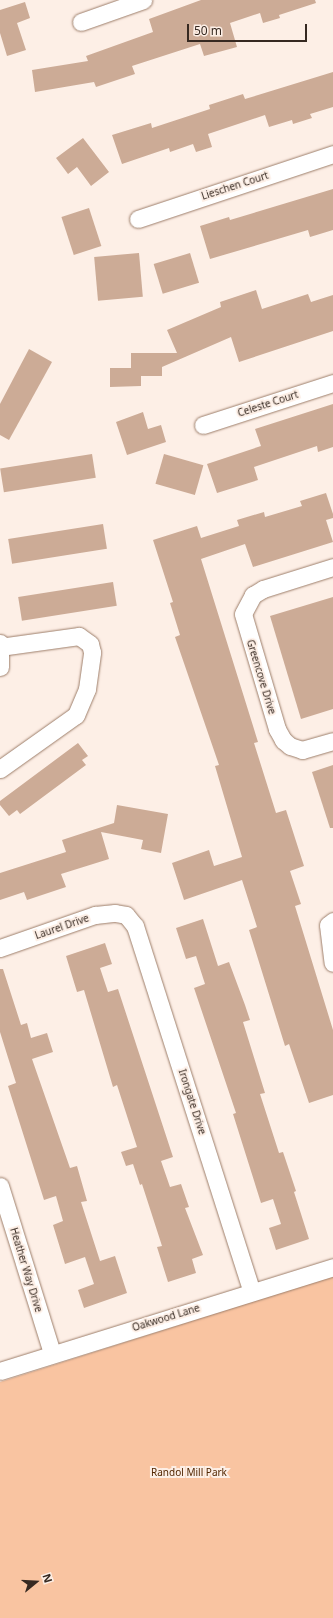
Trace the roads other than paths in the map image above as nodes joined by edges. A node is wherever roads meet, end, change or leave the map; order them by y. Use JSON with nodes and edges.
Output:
{"nodes":[{"id":1,"x":144,"y":0,"type":"edge"},
{"id":2,"x":81,"y":22,"type":"dead end"},
{"id":3,"x":333,"y":154,"type":"edge"},
{"id":4,"x":138,"y":219,"type":"dead end"},
{"id":5,"x":333,"y":383,"type":"edge"},
{"id":6,"x":202,"y":425,"type":"dead end"},
{"id":7,"x":333,"y":567,"type":"edge"},
{"id":8,"x":0,"y":643,"type":"edge"},
{"id":9,"x":0,"y":647,"type":"edge"},
{"id":10,"x":0,"y":667,"type":"edge"},
{"id":11,"x":333,"y":741,"type":"edge"},
{"id":12,"x":0,"y":769,"type":"edge"},
{"id":13,"x":126,"y":915,"type":"joint"},
{"id":14,"x":331,"y":923,"type":"edge"},
{"id":15,"x":0,"y":948,"type":"edge"},
{"id":16,"x":333,"y":963,"type":"edge"},
{"id":17,"x":0,"y":1186,"type":"edge"},
{"id":18,"x":333,"y":1267,"type":"edge"},
{"id":19,"x":252,"y":1292,"type":"junction"},
{"id":20,"x":52,"y":1353,"type":"junction"},
{"id":21,"x":0,"y":1371,"type":"edge"}],
"edges":[{"from":1,"to":2,"type":"street"},
{"from":3,"to":4,"type":"street","name":"Lieschen Court"},
{"from":5,"to":6,"type":"street","name":"Celeste Court"},
{"from":7,"to":11,"type":"street","name":"Greencove Drive"},
{"from":8,"to":9,"type":"street"},
{"from":9,"to":10,"type":"street"},
{"from":9,"to":12,"type":"street"},
{"from":13,"to":15,"type":"street","name":"Laurel Drive"},
{"from":13,"to":19,"type":"street","name":"Irongate Drive"},
{"from":14,"to":16,"type":"street"},
{"from":17,"to":20,"type":"street","name":"Heather Way Drive"},
{"from":18,"to":19,"type":"street","name":"Oakwood Lane"},
{"from":19,"to":20,"type":"street","name":"Oakwood Lane"},
{"from":20,"to":21,"type":"street","name":"Oakwood Lane"}]}
